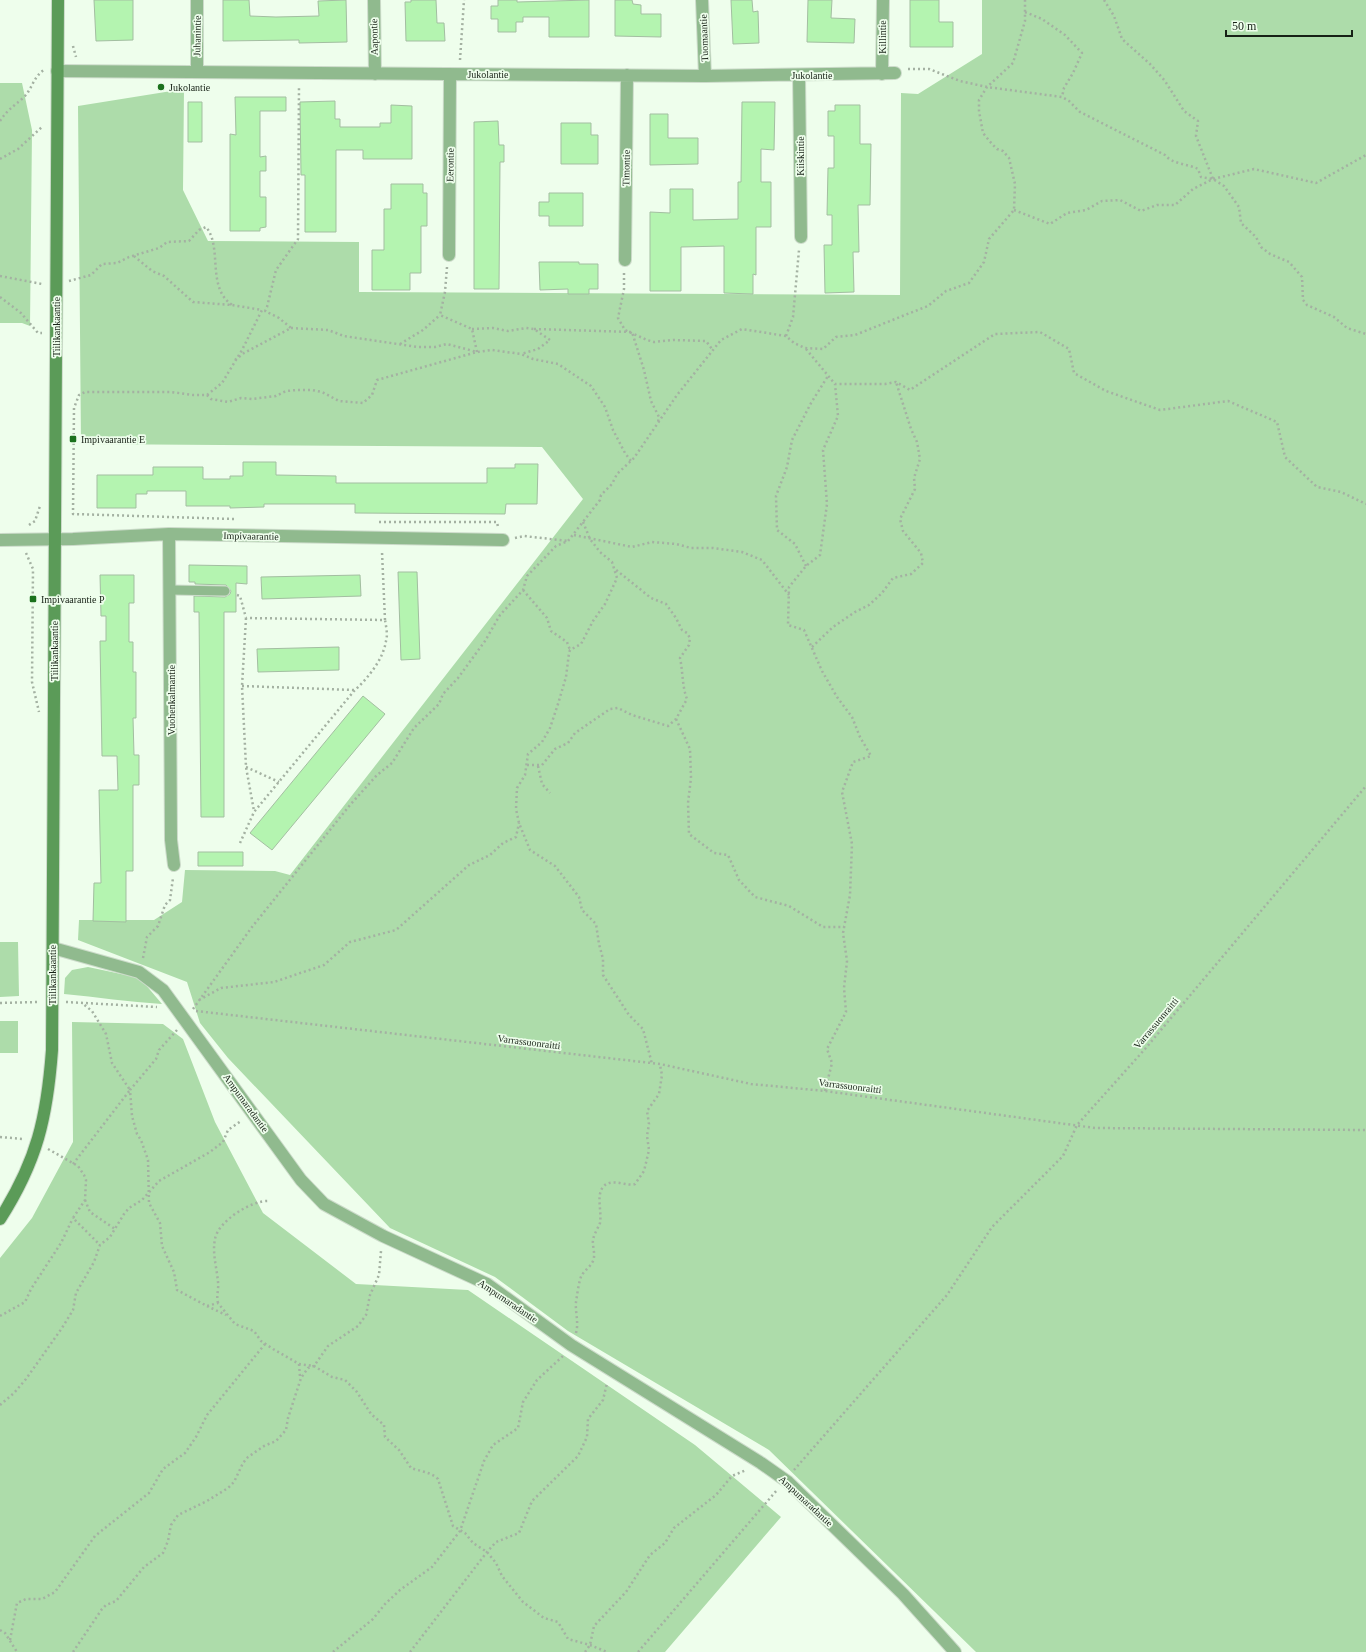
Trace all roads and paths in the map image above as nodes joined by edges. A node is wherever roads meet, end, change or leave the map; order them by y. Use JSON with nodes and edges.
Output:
{"nodes":[{"id":1,"x":58,"y":0,"type":"edge"},
{"id":2,"x":197,"y":0,"type":"edge"},
{"id":3,"x":374,"y":0,"type":"edge"},
{"id":4,"x":464,"y":0,"type":"edge"},
{"id":5,"x":702,"y":0,"type":"edge"},
{"id":6,"x":883,"y":0,"type":"edge"},
{"id":7,"x":1025,"y":0,"type":"edge"},
{"id":8,"x":1104,"y":0,"type":"edge"},
{"id":9,"x":1025,"y":12,"type":"junction"},
{"id":10,"x":459,"y":63,"type":"dead end"},
{"id":11,"x":44,"y":64,"type":"dead end"},
{"id":12,"x":882,"y":69,"type":"junction"},
{"id":13,"x":45,"y":70,"type":"junction"},
{"id":14,"x":57,"y":71,"type":"junction"},
{"id":15,"x":197,"y":72,"type":"junction"},
{"id":16,"x":299,"y":73,"type":"junction"},
{"id":17,"x":895,"y":73,"type":"dead end"},
{"id":18,"x":375,"y":74,"type":"junction"},
{"id":19,"x":450,"y":74,"type":"junction"},
{"id":20,"x":627,"y":75,"type":"junction"},
{"id":21,"x":799,"y":75,"type":"junction"},
{"id":22,"x":705,"y":76,"type":"junction"},
{"id":23,"x":44,"y":78,"type":"dead end"},
{"id":24,"x":987,"y":87,"type":"junction"},
{"id":25,"x":1062,"y":96,"type":"junction"},
{"id":26,"x":0,"y":121,"type":"edge"},
{"id":27,"x":44,"y":132,"type":"dead end"},
{"id":28,"x":1366,"y":155,"type":"edge"},
{"id":29,"x":0,"y":159,"type":"edge"},
{"id":30,"x":1213,"y":179,"type":"junction"},
{"id":31,"x":1014,"y":210,"type":"junction"},
{"id":32,"x":800,"y":237,"type":"joint"},
{"id":33,"x":449,"y":255,"type":"joint"},
{"id":34,"x":134,"y":256,"type":"junction"},
{"id":35,"x":625,"y":260,"type":"joint"},
{"id":36,"x":0,"y":276,"type":"edge"},
{"id":37,"x":43,"y":276,"type":"dead end"},
{"id":38,"x":57,"y":283,"type":"junction"},
{"id":39,"x":43,"y":284,"type":"junction"},
{"id":40,"x":42,"y":291,"type":"dead end"},
{"id":41,"x":0,"y":297,"type":"edge"},
{"id":42,"x":232,"y":305,"type":"junction"},
{"id":43,"x":263,"y":311,"type":"junction"},
{"id":44,"x":440,"y":315,"type":"junction"},
{"id":45,"x":42,"y":326,"type":"dead end"},
{"id":46,"x":291,"y":328,"type":"junction"},
{"id":47,"x":472,"y":329,"type":"junction"},
{"id":48,"x":534,"y":329,"type":"junction"},
{"id":49,"x":632,"y":332,"type":"junction"},
{"id":50,"x":42,"y":333,"type":"junction"},
{"id":51,"x":1366,"y":334,"type":"edge"},
{"id":52,"x":786,"y":336,"type":"junction"},
{"id":53,"x":42,"y":341,"type":"dead end"},
{"id":54,"x":400,"y":344,"type":"junction"},
{"id":55,"x":805,"y":348,"type":"junction"},
{"id":56,"x":712,"y":349,"type":"junction"},
{"id":57,"x":477,"y":352,"type":"junction"},
{"id":58,"x":521,"y":354,"type":"junction"},
{"id":59,"x":235,"y":360,"type":"junction"},
{"id":60,"x":828,"y":376,"type":"junction"},
{"id":61,"x":896,"y":382,"type":"junction"},
{"id":62,"x":835,"y":384,"type":"junction"},
{"id":63,"x":207,"y":395,"type":"junction"},
{"id":64,"x":658,"y":423,"type":"junction"},
{"id":65,"x":631,"y":461,"type":"junction"},
{"id":66,"x":42,"y":500,"type":"dead end"},
{"id":67,"x":1366,"y":504,"type":"edge"},
{"id":68,"x":235,"y":519,"type":"dead end"},
{"id":69,"x":377,"y":522,"type":"dead end"},
{"id":70,"x":583,"y":522,"type":"junction"},
{"id":71,"x":169,"y":534,"type":"junction"},
{"id":72,"x":574,"y":535,"type":"junction"},
{"id":73,"x":382,"y":538,"type":"junction"},
{"id":74,"x":590,"y":538,"type":"junction"},
{"id":75,"x":27,"y":539,"type":"junction"},
{"id":76,"x":0,"y":540,"type":"edge"},
{"id":77,"x":54,"y":540,"type":"junction"},
{"id":78,"x":503,"y":540,"type":"junction"},
{"id":79,"x":568,"y":541,"type":"junction"},
{"id":80,"x":806,"y":566,"type":"junction"},
{"id":81,"x":614,"y":568,"type":"junction"},
{"id":82,"x":170,"y":590,"type":"junction"},
{"id":83,"x":523,"y":590,"type":"junction"},
{"id":84,"x":225,"y":591,"type":"joint"},
{"id":85,"x":789,"y":595,"type":"junction"},
{"id":86,"x":246,"y":618,"type":"junction"},
{"id":87,"x":385,"y":620,"type":"junction"},
{"id":88,"x":812,"y":648,"type":"junction"},
{"id":89,"x":570,"y":650,"type":"junction"},
{"id":90,"x":242,"y":686,"type":"junction"},
{"id":91,"x":354,"y":690,"type":"junction"},
{"id":92,"x":676,"y":719,"type":"junction"},
{"id":93,"x":40,"y":720,"type":"dead end"},
{"id":94,"x":527,"y":765,"type":"junction"},
{"id":95,"x":538,"y":766,"type":"junction"},
{"id":96,"x":246,"y":767,"type":"junction"},
{"id":97,"x":279,"y":782,"type":"junction"},
{"id":98,"x":1366,"y":786,"type":"edge"},
{"id":99,"x":550,"y":793,"type":"dead end"},
{"id":100,"x":254,"y":812,"type":"junction"},
{"id":101,"x":519,"y":823,"type":"junction"},
{"id":102,"x":240,"y":844,"type":"dead end"},
{"id":103,"x":174,"y":865,"type":"joint"},
{"id":104,"x":844,"y":927,"type":"junction"},
{"id":105,"x":52,"y":948,"type":"junction"},
{"id":106,"x":140,"y":972,"type":"junction"},
{"id":107,"x":39,"y":994,"type":"dead end"},
{"id":108,"x":199,"y":1000,"type":"junction"},
{"id":109,"x":39,"y":1002,"type":"junction"},
{"id":110,"x":52,"y":1002,"type":"junction"},
{"id":111,"x":81,"y":1002,"type":"junction"},
{"id":112,"x":0,"y":1003,"type":"edge"},
{"id":113,"x":38,"y":1009,"type":"dead end"},
{"id":114,"x":178,"y":1009,"type":"junction"},
{"id":115,"x":189,"y":1015,"type":"junction"},
{"id":116,"x":652,"y":1064,"type":"junction"},
{"id":117,"x":660,"y":1064,"type":"junction"},
{"id":118,"x":130,"y":1090,"type":"junction"},
{"id":119,"x":825,"y":1091,"type":"junction"},
{"id":120,"x":252,"y":1111,"type":"junction"},
{"id":121,"x":1077,"y":1125,"type":"junction"},
{"id":122,"x":1366,"y":1130,"type":"edge"},
{"id":123,"x":0,"y":1137,"type":"edge"},
{"id":124,"x":38,"y":1144,"type":"junction"},
{"id":125,"x":23,"y":1146,"type":"dead end"},
{"id":126,"x":73,"y":1164,"type":"junction"},
{"id":127,"x":148,"y":1193,"type":"junction"},
{"id":128,"x":85,"y":1200,"type":"junction"},
{"id":129,"x":269,"y":1201,"type":"dead end"},
{"id":130,"x":73,"y":1218,"type":"junction"},
{"id":131,"x":0,"y":1219,"type":"edge"},
{"id":132,"x":116,"y":1229,"type":"junction"},
{"id":133,"x":383,"y":1236,"type":"junction"},
{"id":134,"x":100,"y":1245,"type":"junction"},
{"id":135,"x":218,"y":1303,"type":"junction"},
{"id":136,"x":207,"y":1306,"type":"junction"},
{"id":137,"x":226,"y":1315,"type":"junction"},
{"id":138,"x":0,"y":1316,"type":"edge"},
{"id":139,"x":265,"y":1344,"type":"junction"},
{"id":140,"x":571,"y":1345,"type":"junction"},
{"id":141,"x":299,"y":1364,"type":"junction"},
{"id":142,"x":314,"y":1366,"type":"junction"},
{"id":143,"x":610,"y":1370,"type":"junction"},
{"id":144,"x":300,"y":1378,"type":"junction"},
{"id":145,"x":0,"y":1405,"type":"edge"},
{"id":146,"x":761,"y":1463,"type":"junction"},
{"id":147,"x":785,"y":1480,"type":"junction"},
{"id":148,"x":460,"y":1531,"type":"junction"},
{"id":149,"x":487,"y":1552,"type":"junction"},
{"id":150,"x":0,"y":1630,"type":"edge"},
{"id":151,"x":10,"y":1640,"type":"junction"},
{"id":152,"x":590,"y":1645,"type":"junction"},
{"id":153,"x":17,"y":1652,"type":"edge"},
{"id":154,"x":73,"y":1652,"type":"edge"},
{"id":155,"x":333,"y":1652,"type":"edge"},
{"id":156,"x":410,"y":1652,"type":"edge"},
{"id":157,"x":585,"y":1652,"type":"edge"},
{"id":158,"x":607,"y":1652,"type":"edge"},
{"id":159,"x":638,"y":1652,"type":"edge"},
{"id":160,"x":955,"y":1652,"type":"edge"}],
"edges":[{"from":1,"to":14,"type":"street","name":"Tiilikankaantie"},
{"from":2,"to":15,"type":"street","name":"Juhanintie"},
{"from":3,"to":18,"type":"street","name":"Aapontie"},
{"from":4,"to":10,"type":"path"},
{"from":5,"to":22,"type":"street","name":"Tuomaantie"},
{"from":6,"to":12,"type":"street","name":"Killintie"},
{"from":7,"to":9,"type":"path"},
{"from":8,"to":30,"type":"path"},
{"from":9,"to":24,"type":"path"},
{"from":9,"to":25,"type":"path"},
{"from":11,"to":13,"type":"path"},
{"from":12,"to":17,"type":"street","name":"Jukolantie"},
{"from":12,"to":21,"type":"street","name":"Jukolantie"},
{"from":12,"to":24,"type":"path"},
{"from":13,"to":23,"type":"path"},
{"from":13,"to":26,"type":"path"},
{"from":14,"to":15,"type":"street","name":"Jukolantie"},
{"from":14,"to":38,"type":"street","name":"Tiilikankaantie"},
{"from":15,"to":16,"type":"street","name":"Jukolantie"},
{"from":16,"to":18,"type":"street","name":"Jukolantie"},
{"from":16,"to":43,"type":"path"},
{"from":18,"to":19,"type":"street","name":"Jukolantie"},
{"from":19,"to":20,"type":"street","name":"Jukolantie"},
{"from":19,"to":33,"type":"street","name":"Eerontie"},
{"from":20,"to":22,"type":"street","name":"Jukolantie"},
{"from":20,"to":35,"type":"street","name":"Timontie"},
{"from":21,"to":22,"type":"street","name":"Jukolantie"},
{"from":21,"to":32,"type":"street","name":"Kiiskintie"},
{"from":24,"to":25,"type":"path"},
{"from":24,"to":31,"type":"path"},
{"from":25,"to":30,"type":"path"},
{"from":27,"to":29,"type":"path"},
{"from":28,"to":30,"type":"path"},
{"from":30,"to":31,"type":"path"},
{"from":30,"to":51,"type":"path"},
{"from":31,"to":55,"type":"path"},
{"from":32,"to":52,"type":"path"},
{"from":33,"to":44,"type":"path"},
{"from":34,"to":38,"type":"path"},
{"from":34,"to":42,"type":"path"},
{"from":34,"to":42,"type":"path"},
{"from":35,"to":49,"type":"path"},
{"from":36,"to":39,"type":"path"},
{"from":37,"to":39,"type":"path"},
{"from":38,"to":77,"type":"street","name":"Tiilikankaantie"},
{"from":39,"to":40,"type":"path"},
{"from":41,"to":50,"type":"path"},
{"from":42,"to":43,"type":"path"},
{"from":43,"to":46,"type":"path"},
{"from":43,"to":59,"type":"path"},
{"from":44,"to":47,"type":"path"},
{"from":44,"to":54,"type":"path"},
{"from":45,"to":50,"type":"path"},
{"from":46,"to":54,"type":"path"},
{"from":46,"to":59,"type":"path"},
{"from":47,"to":48,"type":"path"},
{"from":47,"to":57,"type":"path"},
{"from":48,"to":49,"type":"path"},
{"from":48,"to":58,"type":"path"},
{"from":49,"to":56,"type":"path"},
{"from":49,"to":64,"type":"path"},
{"from":50,"to":53,"type":"path"},
{"from":52,"to":55,"type":"path"},
{"from":52,"to":56,"type":"path"},
{"from":54,"to":57,"type":"path"},
{"from":55,"to":60,"type":"path"},
{"from":56,"to":64,"type":"path"},
{"from":57,"to":58,"type":"path"},
{"from":57,"to":63,"type":"path"},
{"from":58,"to":65,"type":"path"},
{"from":59,"to":63,"type":"path"},
{"from":60,"to":62,"type":"path"},
{"from":60,"to":80,"type":"path"},
{"from":61,"to":62,"type":"path"},
{"from":61,"to":67,"type":"path"},
{"from":61,"to":88,"type":"path"},
{"from":62,"to":80,"type":"path"},
{"from":63,"to":68,"type":"path"},
{"from":64,"to":65,"type":"path"},
{"from":65,"to":70,"type":"path"},
{"from":66,"to":75,"type":"path"},
{"from":69,"to":78,"type":"path"},
{"from":70,"to":72,"type":"path"},
{"from":70,"to":74,"type":"path"},
{"from":71,"to":73,"type":"street","name":"Impivaarantie"},
{"from":71,"to":77,"type":"street","name":"Impivaarantie"},
{"from":71,"to":82,"type":"street","name":"Vuohenkalmantie"},
{"from":72,"to":74,"type":"path"},
{"from":72,"to":79,"type":"path"},
{"from":73,"to":78,"type":"street","name":"Impivaarantie"},
{"from":73,"to":87,"type":"path"},
{"from":74,"to":81,"type":"path"},
{"from":74,"to":85,"type":"path"},
{"from":75,"to":76,"type":"street","name":"Impivaarantie"},
{"from":75,"to":77,"type":"street","name":"Impivaarantie"},
{"from":75,"to":93,"type":"path"},
{"from":77,"to":105,"type":"street","name":"Tiilikankaantie"},
{"from":78,"to":79,"type":"path"},
{"from":79,"to":83,"type":"path"},
{"from":80,"to":85,"type":"path"},
{"from":81,"to":89,"type":"path"},
{"from":81,"to":92,"type":"path"},
{"from":82,"to":84,"type":"lane"},
{"from":82,"to":103,"type":"street","name":"Vuohenkalmantie"},
{"from":83,"to":89,"type":"path"},
{"from":83,"to":108,"type":"path"},
{"from":84,"to":86,"type":"path"},
{"from":85,"to":88,"type":"path"},
{"from":86,"to":87,"type":"path"},
{"from":86,"to":90,"type":"path"},
{"from":87,"to":91,"type":"path"},
{"from":88,"to":104,"type":"path"},
{"from":89,"to":94,"type":"path"},
{"from":90,"to":91,"type":"path"},
{"from":90,"to":96,"type":"path"},
{"from":91,"to":97,"type":"path"},
{"from":92,"to":95,"type":"path"},
{"from":92,"to":104,"type":"path"},
{"from":94,"to":95,"type":"path"},
{"from":94,"to":101,"type":"path"},
{"from":95,"to":99,"type":"path"},
{"from":96,"to":97,"type":"path"},
{"from":96,"to":100,"type":"path"},
{"from":97,"to":100,"type":"path"},
{"from":98,"to":121,"type":"path","name":"Varrassuonraitti"},
{"from":100,"to":102,"type":"path"},
{"from":101,"to":108,"type":"path"},
{"from":101,"to":116,"type":"path"},
{"from":103,"to":106,"type":"path"},
{"from":104,"to":119,"type":"path"},
{"from":105,"to":106,"type":"street","name":"Ampumaradantie"},
{"from":105,"to":110,"type":"street","name":"Tiilikankaantie"},
{"from":106,"to":114,"type":"street","name":"Ampumaradantie"},
{"from":107,"to":109,"type":"path"},
{"from":108,"to":115,"type":"path"},
{"from":109,"to":110,"type":"path"},
{"from":109,"to":112,"type":"path"},
{"from":109,"to":113,"type":"path"},
{"from":110,"to":111,"type":"path"},
{"from":110,"to":124,"type":"street","name":"Tiilikankaantie"},
{"from":111,"to":114,"type":"path"},
{"from":111,"to":118,"type":"path"},
{"from":114,"to":115,"type":"street","name":"Ampumaradantie"},
{"from":115,"to":116,"type":"path","name":"Varrassuonraitti"},
{"from":115,"to":118,"type":"path"},
{"from":115,"to":120,"type":"street","name":"Ampumaradantie"},
{"from":116,"to":117,"type":"path","name":"Varrassuonraitti"},
{"from":117,"to":119,"type":"path","name":"Varrassuonraitti"},
{"from":117,"to":140,"type":"path"},
{"from":118,"to":126,"type":"path"},
{"from":118,"to":127,"type":"path"},
{"from":119,"to":121,"type":"path","name":"Varrassuonraitti"},
{"from":120,"to":127,"type":"path"},
{"from":120,"to":133,"type":"street","name":"Ampumaradantie"},
{"from":121,"to":122,"type":"path"},
{"from":121,"to":147,"type":"path"},
{"from":123,"to":125,"type":"path"},
{"from":124,"to":126,"type":"path"},
{"from":124,"to":131,"type":"street","name":"Tiilikankaantie"},
{"from":126,"to":128,"type":"path"},
{"from":127,"to":132,"type":"path"},
{"from":127,"to":136,"type":"path"},
{"from":128,"to":130,"type":"path"},
{"from":128,"to":132,"type":"path"},
{"from":129,"to":135,"type":"path"},
{"from":130,"to":134,"type":"path"},
{"from":130,"to":138,"type":"path"},
{"from":132,"to":134,"type":"path"},
{"from":133,"to":140,"type":"street","name":"Ampumaradantie"},
{"from":133,"to":142,"type":"path"},
{"from":134,"to":145,"type":"path"},
{"from":135,"to":136,"type":"path"},
{"from":135,"to":137,"type":"path"},
{"from":136,"to":137,"type":"path"},
{"from":137,"to":139,"type":"path"},
{"from":139,"to":141,"type":"path"},
{"from":139,"to":151,"type":"path"},
{"from":140,"to":143,"type":"street","name":"Ampumaradantie"},
{"from":140,"to":148,"type":"path"},
{"from":141,"to":142,"type":"path"},
{"from":141,"to":144,"type":"path"},
{"from":142,"to":144,"type":"path"},
{"from":142,"to":148,"type":"path"},
{"from":143,"to":146,"type":"street","name":"Ampumaradantie"},
{"from":143,"to":149,"type":"path"},
{"from":144,"to":154,"type":"path"},
{"from":146,"to":147,"type":"street","name":"Ampumaradantie"},
{"from":146,"to":152,"type":"path"},
{"from":147,"to":159,"type":"path"},
{"from":147,"to":160,"type":"street","name":"Ampumaradantie"},
{"from":148,"to":149,"type":"path"},
{"from":148,"to":155,"type":"path"},
{"from":149,"to":152,"type":"path"},
{"from":149,"to":156,"type":"path"},
{"from":150,"to":151,"type":"path"},
{"from":151,"to":153,"type":"path"},
{"from":152,"to":157,"type":"path"},
{"from":152,"to":158,"type":"path"}]}
